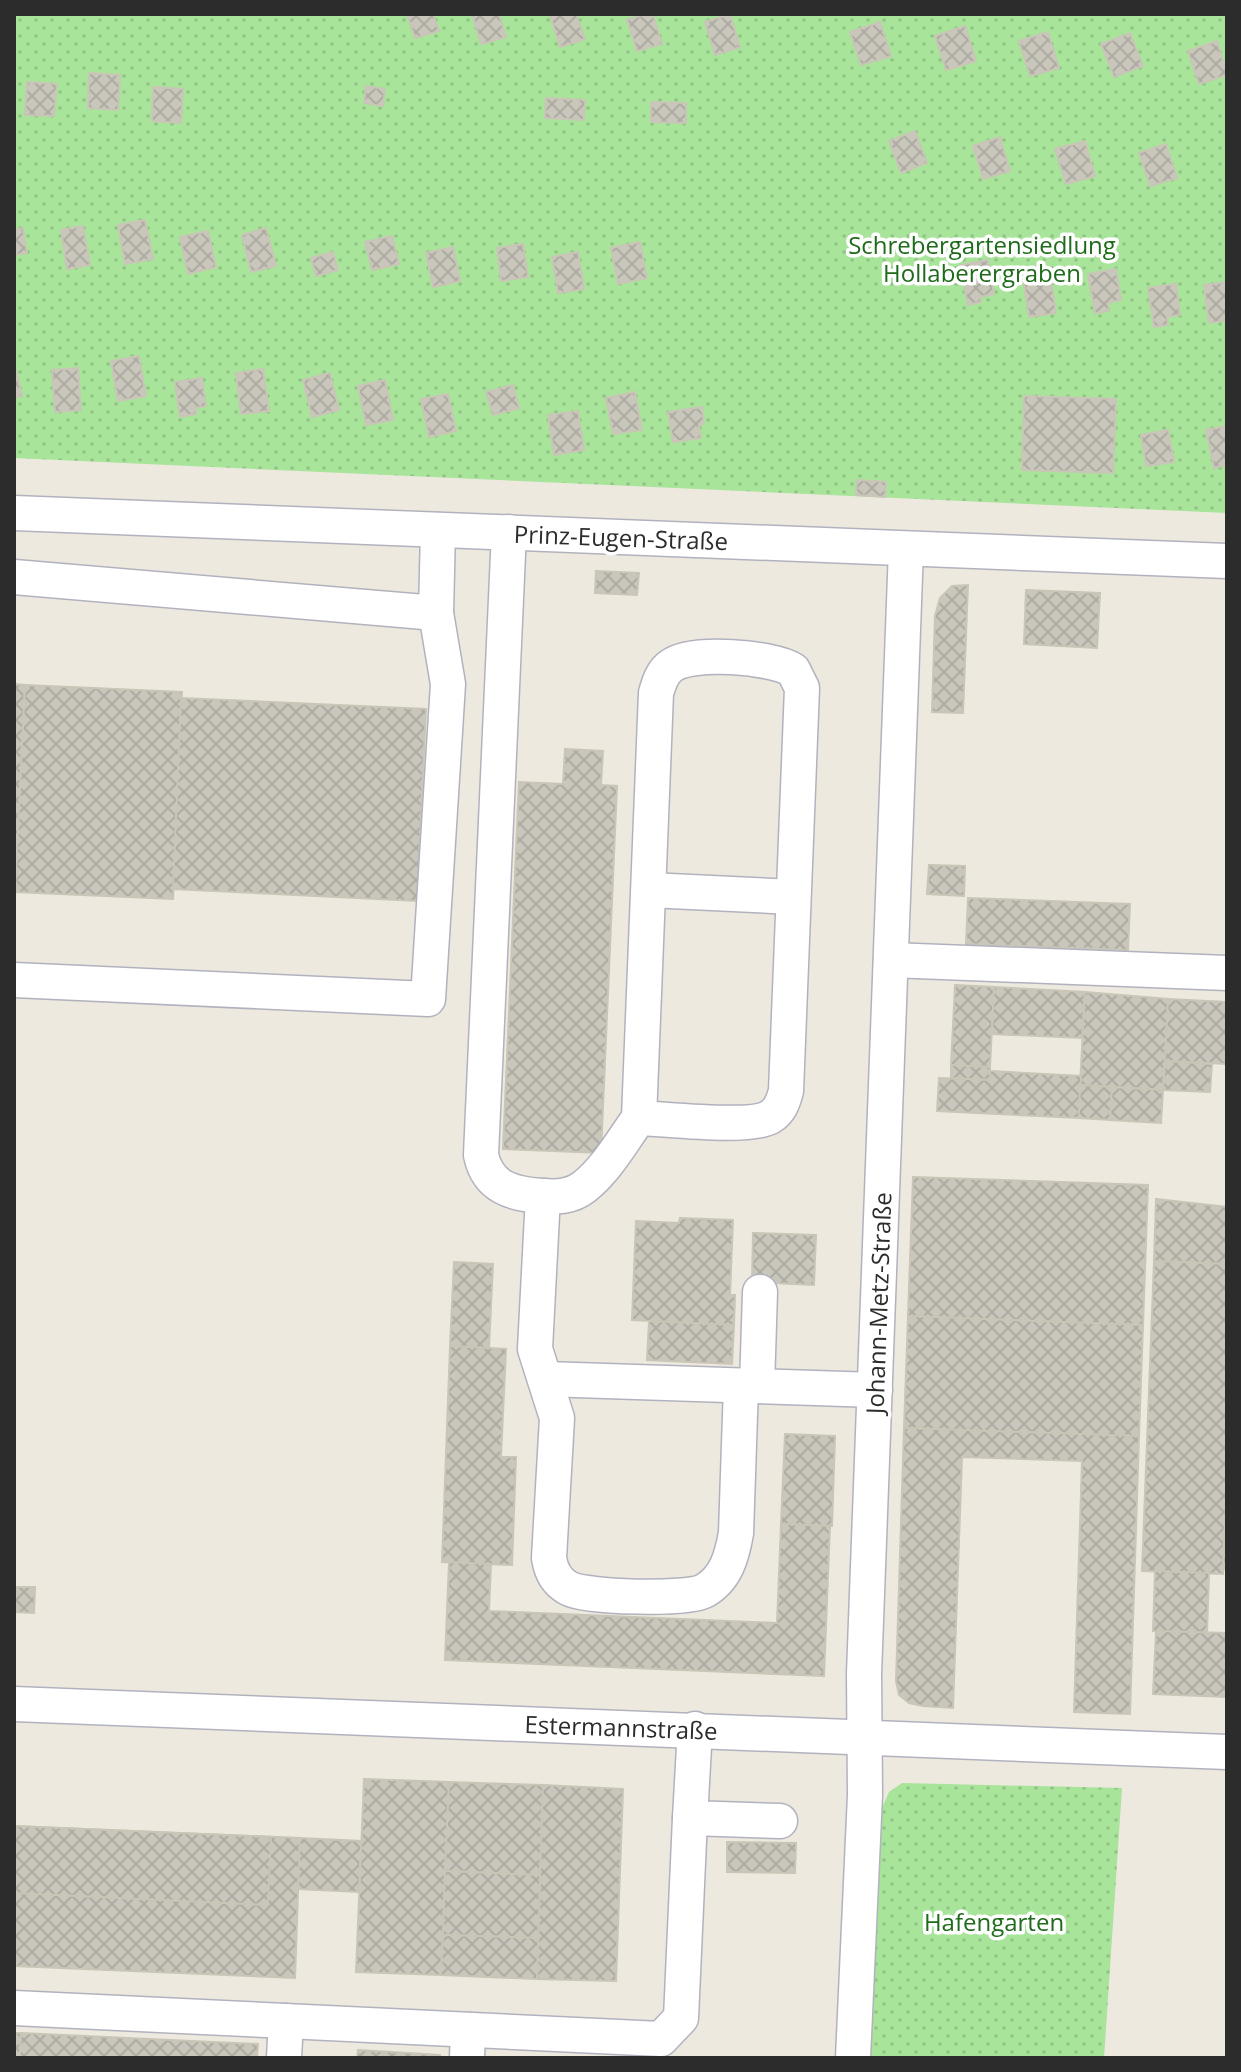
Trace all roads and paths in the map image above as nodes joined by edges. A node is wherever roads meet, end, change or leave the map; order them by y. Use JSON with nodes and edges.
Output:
{"nodes":[{"id":1,"x":14,"y":513,"type":"edge"},
{"id":2,"x":438,"y":530,"type":"junction"},
{"id":3,"x":509,"y":532,"type":"junction"},
{"id":4,"x":906,"y":549,"type":"junction"},
{"id":5,"x":1227,"y":561,"type":"edge"},
{"id":6,"x":14,"y":577,"type":"edge"},
{"id":7,"x":436,"y":613,"type":"junction"},
{"id":8,"x":649,"y":890,"type":"junction"},
{"id":9,"x":793,"y":897,"type":"junction"},
{"id":10,"x":891,"y":960,"type":"junction"},
{"id":11,"x":1227,"y":973,"type":"edge"},
{"id":12,"x":14,"y":980,"type":"edge"},
{"id":13,"x":639,"y":1118,"type":"junction"},
{"id":14,"x":543,"y":1196,"type":"junction"},
{"id":15,"x":760,"y":1292,"type":"dead end"},
{"id":16,"x":545,"y":1379,"type":"junction"},
{"id":17,"x":749,"y":1386,"type":"junction"},
{"id":18,"x":875,"y":1390,"type":"junction"},
{"id":19,"x":14,"y":1704,"type":"edge"},
{"id":20,"x":695,"y":1729,"type":"junction"},
{"id":21,"x":864,"y":1736,"type":"junction"},
{"id":22,"x":1227,"y":1752,"type":"edge"},
{"id":23,"x":690,"y":1818,"type":"junction"},
{"id":24,"x":780,"y":1821,"type":"dead end"},
{"id":25,"x":14,"y":2008,"type":"edge"},
{"id":26,"x":286,"y":2021,"type":"junction"},
{"id":27,"x":468,"y":2044,"type":"edge"},
{"id":28,"x":284,"y":2058,"type":"edge"},
{"id":29,"x":853,"y":2058,"type":"edge"}],
"edges":[{"from":1,"to":2,"type":"street","name":"Prinz-Eugen-Straße"},
{"from":2,"to":3,"type":"street","name":"Prinz-Eugen-Straße"},
{"from":2,"to":7,"type":"street"},
{"from":3,"to":4,"type":"street","name":"Prinz-Eugen-Straße"},
{"from":3,"to":14,"type":"street"},
{"from":4,"to":5,"type":"street","name":"Prinz-Eugen-Straße"},
{"from":4,"to":10,"type":"street","name":"Johann-Metz-Straße"},
{"from":6,"to":7,"type":"street"},
{"from":7,"to":12,"type":"street"},
{"from":8,"to":9,"type":"street"},
{"from":8,"to":9,"type":"street"},
{"from":8,"to":13,"type":"street"},
{"from":9,"to":13,"type":"street"},
{"from":10,"to":11,"type":"street"},
{"from":10,"to":18,"type":"street","name":"Johann-Metz-Straße"},
{"from":13,"to":14,"type":"street"},
{"from":14,"to":16,"type":"street"},
{"from":15,"to":17,"type":"street"},
{"from":16,"to":17,"type":"street"},
{"from":16,"to":17,"type":"street"},
{"from":17,"to":18,"type":"street"},
{"from":18,"to":21,"type":"street","name":"Johann-Metz-Straße"},
{"from":19,"to":20,"type":"street","name":"Estermannstraße"},
{"from":20,"to":21,"type":"street","name":"Estermannstraße"},
{"from":20,"to":23,"type":"street"},
{"from":21,"to":22,"type":"street","name":"Estermannstraße"},
{"from":21,"to":29,"type":"street","name":"Johann-Metz-Straße"},
{"from":23,"to":24,"type":"street"},
{"from":23,"to":27,"type":"street"},
{"from":25,"to":26,"type":"street"},
{"from":26,"to":27,"type":"street"},
{"from":26,"to":28,"type":"street"}]}
